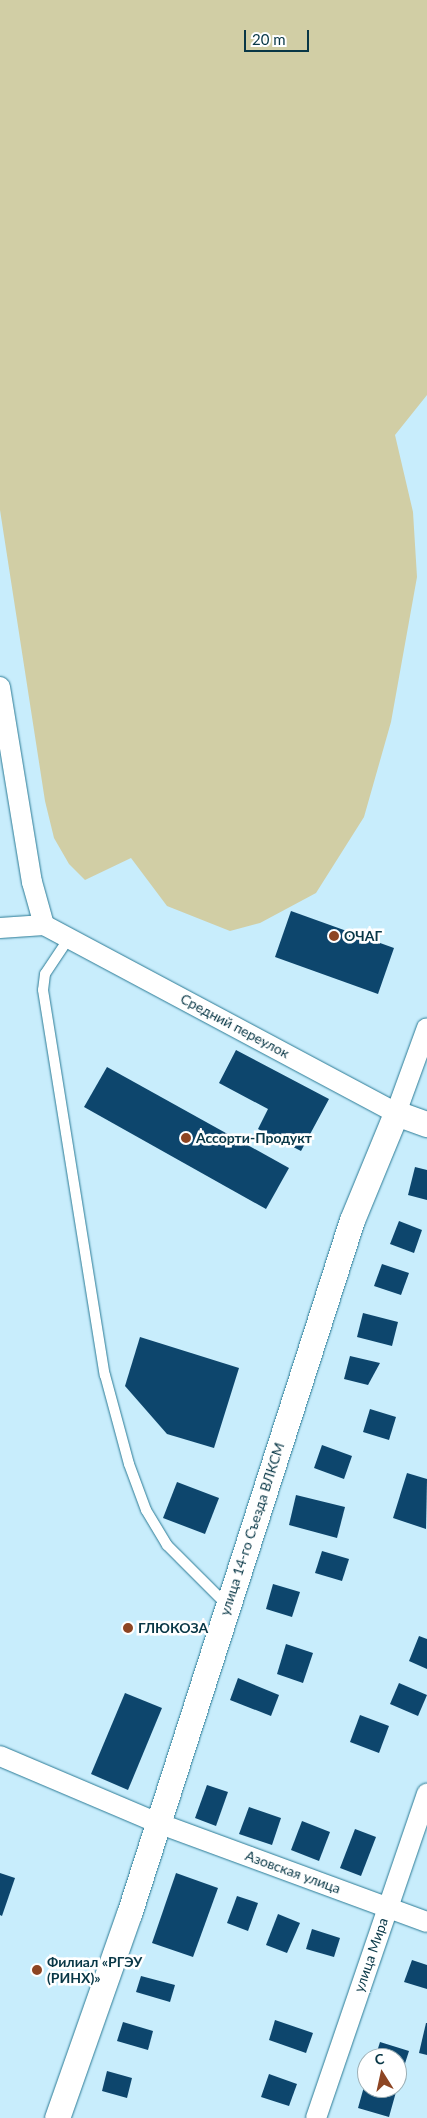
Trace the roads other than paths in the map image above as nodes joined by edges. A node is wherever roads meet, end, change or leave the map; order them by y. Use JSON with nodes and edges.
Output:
{"nodes":[{"id":1,"x":0,"y":687,"type":"edge"},
{"id":2,"x":44,"y":925,"type":"junction"},
{"id":3,"x":0,"y":928,"type":"edge"},
{"id":4,"x":69,"y":938,"type":"junction"},
{"id":5,"x":427,"y":1028,"type":"edge"},
{"id":6,"x":396,"y":1112,"type":"junction"},
{"id":7,"x":427,"y":1124,"type":"edge"},
{"id":8,"x":227,"y":1606,"type":"junction"},
{"id":9,"x":0,"y":1756,"type":"edge"},
{"id":10,"x":427,"y":1793,"type":"edge"},
{"id":11,"x":158,"y":1823,"type":"junction"},
{"id":12,"x":388,"y":1907,"type":"junction"},
{"id":13,"x":427,"y":1922,"type":"edge"},
{"id":14,"x":57,"y":2118,"type":"edge"},
{"id":15,"x":316,"y":2118,"type":"edge"}],
"edges":[{"from":1,"to":2,"type":"street"},
{"from":2,"to":3,"type":"street"},
{"from":2,"to":4,"type":"street","name":"Средний переулок"},
{"from":4,"to":6,"type":"street","name":"Средний переулок"},
{"from":4,"to":8,"type":"lane"},
{"from":5,"to":6,"type":"street"},
{"from":6,"to":7,"type":"street","name":"Средний переулок"},
{"from":6,"to":8,"type":"street","name":"улица 14-го Съезда ВЛКСМ"},
{"from":8,"to":11,"type":"street","name":"улица 14-го Съезда ВЛКСМ"},
{"from":9,"to":11,"type":"street","name":"Азовская улица"},
{"from":10,"to":12,"type":"street","name":"улица Мира"},
{"from":11,"to":12,"type":"street","name":"Азовская улица"},
{"from":11,"to":14,"type":"street","name":"улица 14-го Съезда ВЛКСМ"},
{"from":12,"to":13,"type":"street","name":"Азовская улица"},
{"from":12,"to":15,"type":"street","name":"улица Мира"}]}
